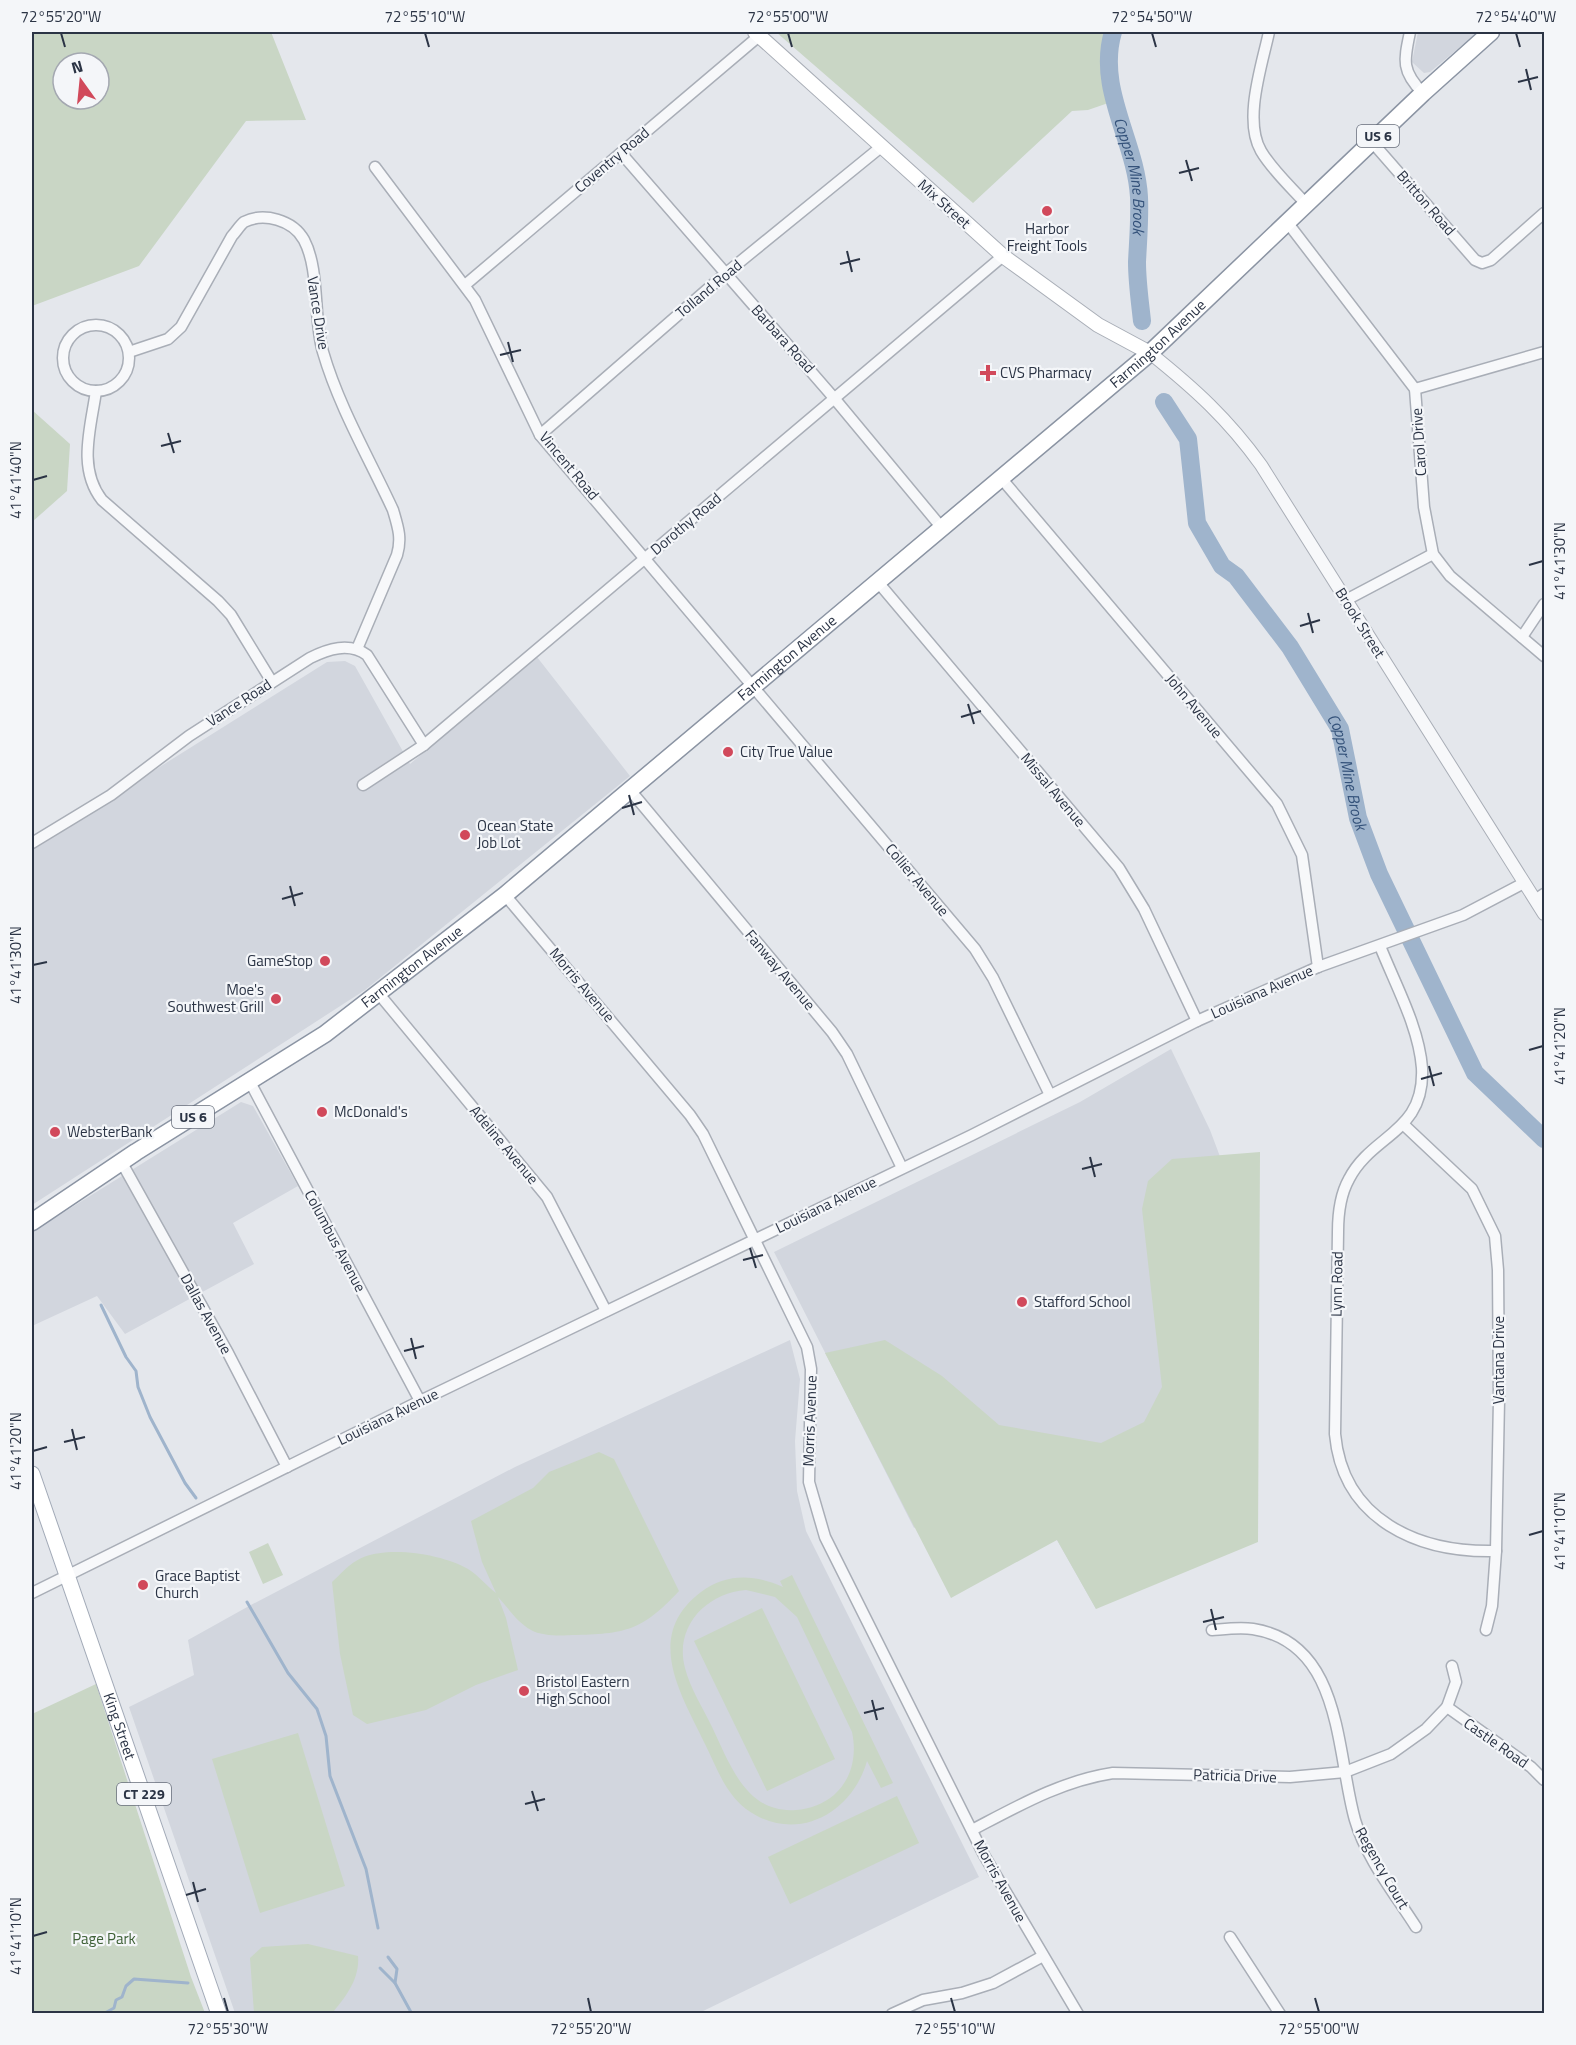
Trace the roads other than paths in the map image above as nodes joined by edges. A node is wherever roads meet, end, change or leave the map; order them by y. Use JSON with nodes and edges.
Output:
{"nodes":[{"id":1,"x":1269,"y":32,"type":"edge"},
{"id":2,"x":1410,"y":32,"type":"edge"},
{"id":3,"x":1491,"y":32,"type":"edge"},
{"id":4,"x":757,"y":34,"type":"edge"},
{"id":5,"x":1423,"y":93,"type":"junction"},
{"id":6,"x":1372,"y":142,"type":"junction"},
{"id":7,"x":881,"y":147,"type":"junction"},
{"id":8,"x":621,"y":153,"type":"junction"},
{"id":9,"x":375,"y":168,"type":"dead end"},
{"id":10,"x":1306,"y":204,"type":"junction"},
{"id":11,"x":1545,"y":213,"type":"edge"},
{"id":12,"x":1287,"y":222,"type":"junction"},
{"id":13,"x":1003,"y":256,"type":"junction"},
{"id":14,"x":725,"y":274,"type":"junction"},
{"id":15,"x":465,"y":285,"type":"junction"},
{"id":16,"x":129,"y":352,"type":"junction"},
{"id":17,"x":1545,"y":352,"type":"edge"},
{"id":18,"x":1150,"y":354,"type":"junction"},
{"id":19,"x":1415,"y":388,"type":"junction"},
{"id":20,"x":96,"y":391,"type":"junction"},
{"id":21,"x":834,"y":398,"type":"junction"},
{"id":22,"x":540,"y":435,"type":"junction"},
{"id":23,"x":1001,"y":478,"type":"junction"},
{"id":24,"x":942,"y":528,"type":"junction"},
{"id":25,"x":1432,"y":554,"type":"junction"},
{"id":26,"x":647,"y":557,"type":"junction"},
{"id":27,"x":878,"y":581,"type":"junction"},
{"id":28,"x":1346,"y":600,"type":"junction"},
{"id":29,"x":1545,"y":604,"type":"edge"},
{"id":30,"x":1521,"y":637,"type":"junction"},
{"id":31,"x":357,"y":649,"type":"junction"},
{"id":32,"x":1545,"y":656,"type":"edge"},
{"id":33,"x":272,"y":682,"type":"junction"},
{"id":34,"x":754,"y":685,"type":"junction"},
{"id":35,"x":424,"y":745,"type":"junction"},
{"id":36,"x":363,"y":785,"type":"dead end"},
{"id":37,"x":630,"y":790,"type":"junction"},
{"id":38,"x":32,"y":843,"type":"edge"},
{"id":39,"x":1524,"y":883,"type":"junction"},
{"id":40,"x":505,"y":895,"type":"junction"},
{"id":41,"x":1540,"y":897,"type":"edge"},
{"id":42,"x":1545,"y":914,"type":"edge"},
{"id":43,"x":1380,"y":946,"type":"junction"},
{"id":44,"x":1318,"y":967,"type":"junction"},
{"id":45,"x":379,"y":994,"type":"junction"},
{"id":46,"x":1197,"y":1021,"type":"junction"},
{"id":47,"x":250,"y":1082,"type":"junction"},
{"id":48,"x":1050,"y":1095,"type":"junction"},
{"id":49,"x":1404,"y":1125,"type":"junction"},
{"id":50,"x":122,"y":1163,"type":"junction"},
{"id":51,"x":902,"y":1168,"type":"junction"},
{"id":52,"x":32,"y":1222,"type":"edge"},
{"id":53,"x":754,"y":1239,"type":"junction"},
{"id":54,"x":606,"y":1311,"type":"junction"},
{"id":55,"x":420,"y":1401,"type":"junction"},
{"id":56,"x":287,"y":1467,"type":"junction"},
{"id":57,"x":32,"y":1474,"type":"edge"},
{"id":58,"x":1496,"y":1551,"type":"junction"},
{"id":59,"x":68,"y":1574,"type":"junction"},
{"id":60,"x":32,"y":1593,"type":"edge"},
{"id":61,"x":1212,"y":1630,"type":"dead end"},
{"id":62,"x":1486,"y":1630,"type":"dead end"},
{"id":63,"x":1452,"y":1666,"type":"dead end"},
{"id":64,"x":1447,"y":1707,"type":"junction"},
{"id":65,"x":1345,"y":1772,"type":"junction"},
{"id":66,"x":1545,"y":1780,"type":"edge"},
{"id":67,"x":972,"y":1830,"type":"junction"},
{"id":68,"x":1416,"y":1927,"type":"dead end"},
{"id":69,"x":1230,"y":1936,"type":"dead end"},
{"id":70,"x":1043,"y":1956,"type":"junction"},
{"id":71,"x":219,"y":2013,"type":"edge"},
{"id":72,"x":892,"y":2013,"type":"edge"},
{"id":73,"x":1078,"y":2013,"type":"edge"},
{"id":74,"x":1280,"y":2013,"type":"edge"}],
"edges":[{"from":1,"to":10,"type":"street"},
{"from":2,"to":5,"type":"street"},
{"from":3,"to":5,"type":"highway","name":"Farmington Avenue","number":"US 6"},
{"from":4,"to":7,"type":"main road","name":"Mix Street"},
{"from":4,"to":8,"type":"street","name":"Coventry Road"},
{"from":5,"to":6,"type":"highway","name":"Farmington Avenue","number":"US 6"},
{"from":6,"to":10,"type":"highway","name":"Farmington Avenue","number":"US 6"},
{"from":6,"to":11,"type":"street","name":"Britton Road"},
{"from":7,"to":13,"type":"main road","name":"Mix Street"},
{"from":7,"to":14,"type":"street","name":"Tolland Road"},
{"from":8,"to":14,"type":"street","name":"Barbara Road"},
{"from":8,"to":15,"type":"street","name":"Coventry Road"},
{"from":9,"to":15,"type":"street","name":"Vincent Road"},
{"from":10,"to":12,"type":"highway","name":"Farmington Avenue","number":"US 6"},
{"from":12,"to":18,"type":"highway","name":"Farmington Avenue","number":"US 6"},
{"from":12,"to":19,"type":"street","name":"Carol Drive"},
{"from":13,"to":18,"type":"main road","name":"Mix Street"},
{"from":13,"to":21,"type":"street","name":"Dorothy Road"},
{"from":14,"to":21,"type":"street","name":"Barbara Road"},
{"from":14,"to":22,"type":"street","name":"Tolland Road"},
{"from":15,"to":22,"type":"street","name":"Vincent Road"},
{"from":16,"to":20,"type":"street"},
{"from":16,"to":20,"type":"street"},
{"from":16,"to":31,"type":"street","name":"Vance Drive"},
{"from":17,"to":19,"type":"street"},
{"from":18,"to":23,"type":"highway","name":"Farmington Avenue","number":"US 6"},
{"from":18,"to":28,"type":"street","name":"Brook Street"},
{"from":19,"to":25,"type":"street","name":"Carol Drive"},
{"from":20,"to":33,"type":"street"},
{"from":21,"to":24,"type":"street","name":"Barbara Road"},
{"from":21,"to":26,"type":"street","name":"Dorothy Road"},
{"from":22,"to":26,"type":"street","name":"Vincent Road"},
{"from":23,"to":24,"type":"highway","name":"Farmington Avenue","number":"US 6"},
{"from":23,"to":44,"type":"street","name":"John Avenue"},
{"from":24,"to":27,"type":"highway","name":"Farmington Avenue","number":"US 6"},
{"from":25,"to":28,"type":"street"},
{"from":25,"to":30,"type":"street"},
{"from":26,"to":34,"type":"street","name":"Vincent Road"},
{"from":26,"to":35,"type":"street","name":"Dorothy Road"},
{"from":27,"to":34,"type":"highway","name":"Farmington Avenue","number":"US 6"},
{"from":27,"to":46,"type":"street","name":"Missal Avenue"},
{"from":28,"to":39,"type":"street","name":"Brook Street"},
{"from":29,"to":30,"type":"street"},
{"from":30,"to":32,"type":"street"},
{"from":31,"to":33,"type":"street","name":"Vance Road"},
{"from":31,"to":35,"type":"street"},
{"from":33,"to":38,"type":"street","name":"Vance Road"},
{"from":34,"to":37,"type":"highway","name":"Farmington Avenue","number":"US 6"},
{"from":34,"to":48,"type":"street","name":"Collier Avenue"},
{"from":35,"to":36,"type":"street","name":"Dorothy Road"},
{"from":37,"to":40,"type":"highway","name":"Farmington Avenue","number":"US 6"},
{"from":37,"to":51,"type":"street","name":"Fanway Avenue"},
{"from":39,"to":41,"type":"street","name":"Brook Street"},
{"from":39,"to":43,"type":"street","name":"Louisiana Avenue"},
{"from":40,"to":45,"type":"highway","name":"Farmington Avenue","number":"US 6"},
{"from":40,"to":53,"type":"street","name":"Morris Avenue"},
{"from":41,"to":42,"type":"street","name":"Brook Street"},
{"from":43,"to":44,"type":"street","name":"Louisiana Avenue"},
{"from":43,"to":49,"type":"street","name":"Lynn Road"},
{"from":44,"to":46,"type":"street","name":"Louisiana Avenue"},
{"from":45,"to":47,"type":"highway","name":"Farmington Avenue","number":"US 6"},
{"from":45,"to":54,"type":"street","name":"Adeline Avenue"},
{"from":46,"to":48,"type":"street","name":"Louisiana Avenue"},
{"from":47,"to":50,"type":"highway","name":"Farmington Avenue","number":"US 6"},
{"from":47,"to":55,"type":"street","name":"Columbus Avenue"},
{"from":48,"to":51,"type":"street","name":"Louisiana Avenue"},
{"from":49,"to":58,"type":"street","name":"Vantana Drive"},
{"from":49,"to":58,"type":"street","name":"Lynn Road"},
{"from":50,"to":52,"type":"highway","name":"Farmington Avenue","number":"US 6"},
{"from":50,"to":56,"type":"street","name":"Dallas Avenue"},
{"from":51,"to":53,"type":"street","name":"Louisiana Avenue"},
{"from":53,"to":54,"type":"street","name":"Louisiana Avenue"},
{"from":53,"to":67,"type":"street","name":"Morris Avenue"},
{"from":54,"to":55,"type":"street","name":"Louisiana Avenue"},
{"from":55,"to":56,"type":"street","name":"Louisiana Avenue"},
{"from":56,"to":59,"type":"street","name":"Louisiana Avenue"},
{"from":57,"to":59,"type":"main road","name":"King Street","number":"CT 229"},
{"from":58,"to":62,"type":"street","name":"Vantana Drive"},
{"from":59,"to":60,"type":"street","name":"Louisiana Avenue"},
{"from":59,"to":71,"type":"main road","name":"King Street","number":"CT 229"},
{"from":61,"to":65,"type":"street","name":"Regency Court"},
{"from":63,"to":64,"type":"street","name":"Patricia Drive"},
{"from":64,"to":65,"type":"street","name":"Patricia Drive"},
{"from":64,"to":66,"type":"street","name":"Castle Road"},
{"from":65,"to":67,"type":"street","name":"Patricia Drive"},
{"from":65,"to":68,"type":"street","name":"Regency Court"},
{"from":67,"to":70,"type":"street","name":"Morris Avenue"},
{"from":69,"to":74,"type":"street"},
{"from":70,"to":72,"type":"street"},
{"from":70,"to":73,"type":"street","name":"Morris Avenue"}]}
